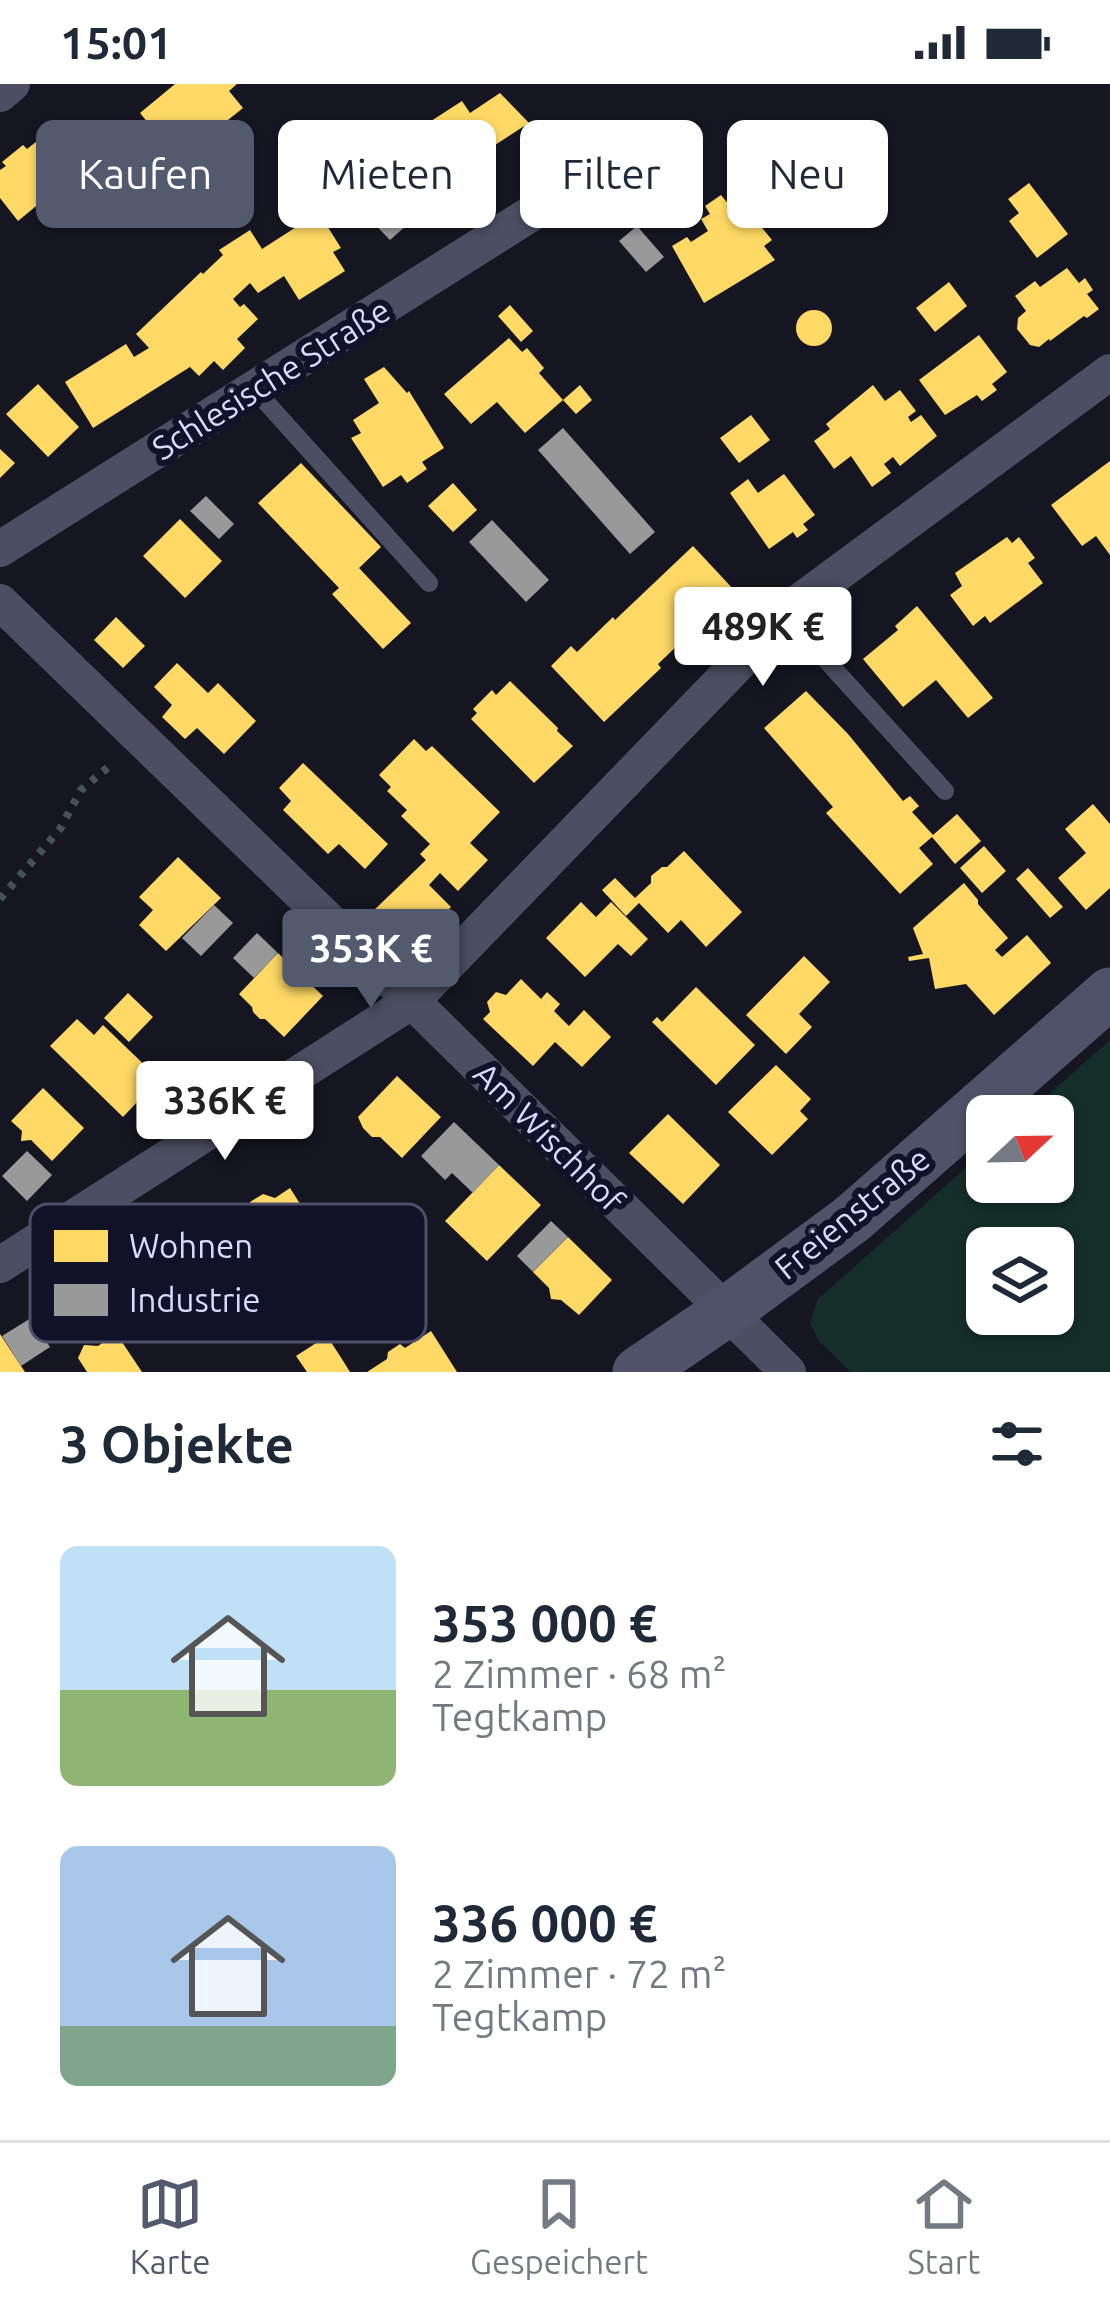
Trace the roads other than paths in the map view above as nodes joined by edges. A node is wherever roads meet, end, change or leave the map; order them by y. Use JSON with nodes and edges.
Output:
{"nodes":[{"id":1,"x":12,"y":84,"type":"edge"},
{"id":2,"x":0,"y":94,"type":"edge"},
{"id":3,"x":520,"y":221,"type":"edge"},
{"id":4,"x":1110,"y":372,"type":"edge"},
{"id":5,"x":255,"y":390,"type":"junction"},
{"id":6,"x":0,"y":549,"type":"edge"},
{"id":7,"x":429,"y":584,"type":"dead end"},
{"id":8,"x":0,"y":602,"type":"edge"},
{"id":9,"x":785,"y":615,"type":"junction"},
{"id":10,"x":945,"y":790,"type":"dead end"},
{"id":11,"x":1110,"y":993,"type":"edge"},
{"id":12,"x":412,"y":1001,"type":"junction"},
{"id":13,"x":95,"y":1204,"type":"edge"},
{"id":14,"x":30,"y":1246,"type":"edge"},
{"id":15,"x":0,"y":1265,"type":"edge"},
{"id":16,"x":726,"y":1312,"type":"junction"},
{"id":17,"x":638,"y":1372,"type":"edge"},
{"id":18,"x":788,"y":1372,"type":"edge"}],
"edges":[{"from":1,"to":2,"type":"street"},
{"from":3,"to":5,"type":"street","name":"Schlesische Straße"},
{"from":4,"to":9,"type":"street"},
{"from":5,"to":6,"type":"street","name":"Schlesische Straße"},
{"from":5,"to":7,"type":"lane"},
{"from":8,"to":12,"type":"street","name":"Am Wischhof"},
{"from":9,"to":10,"type":"lane"},
{"from":9,"to":12,"type":"street"},
{"from":11,"to":16,"type":"street","name":"Freienstraße"},
{"from":12,"to":13,"type":"street"},
{"from":12,"to":16,"type":"street","name":"Am Wischhof"},
{"from":14,"to":15,"type":"street"},
{"from":16,"to":17,"type":"street","name":"Freienstraße"},
{"from":16,"to":18,"type":"street","name":"Am Wischhof"}]}
